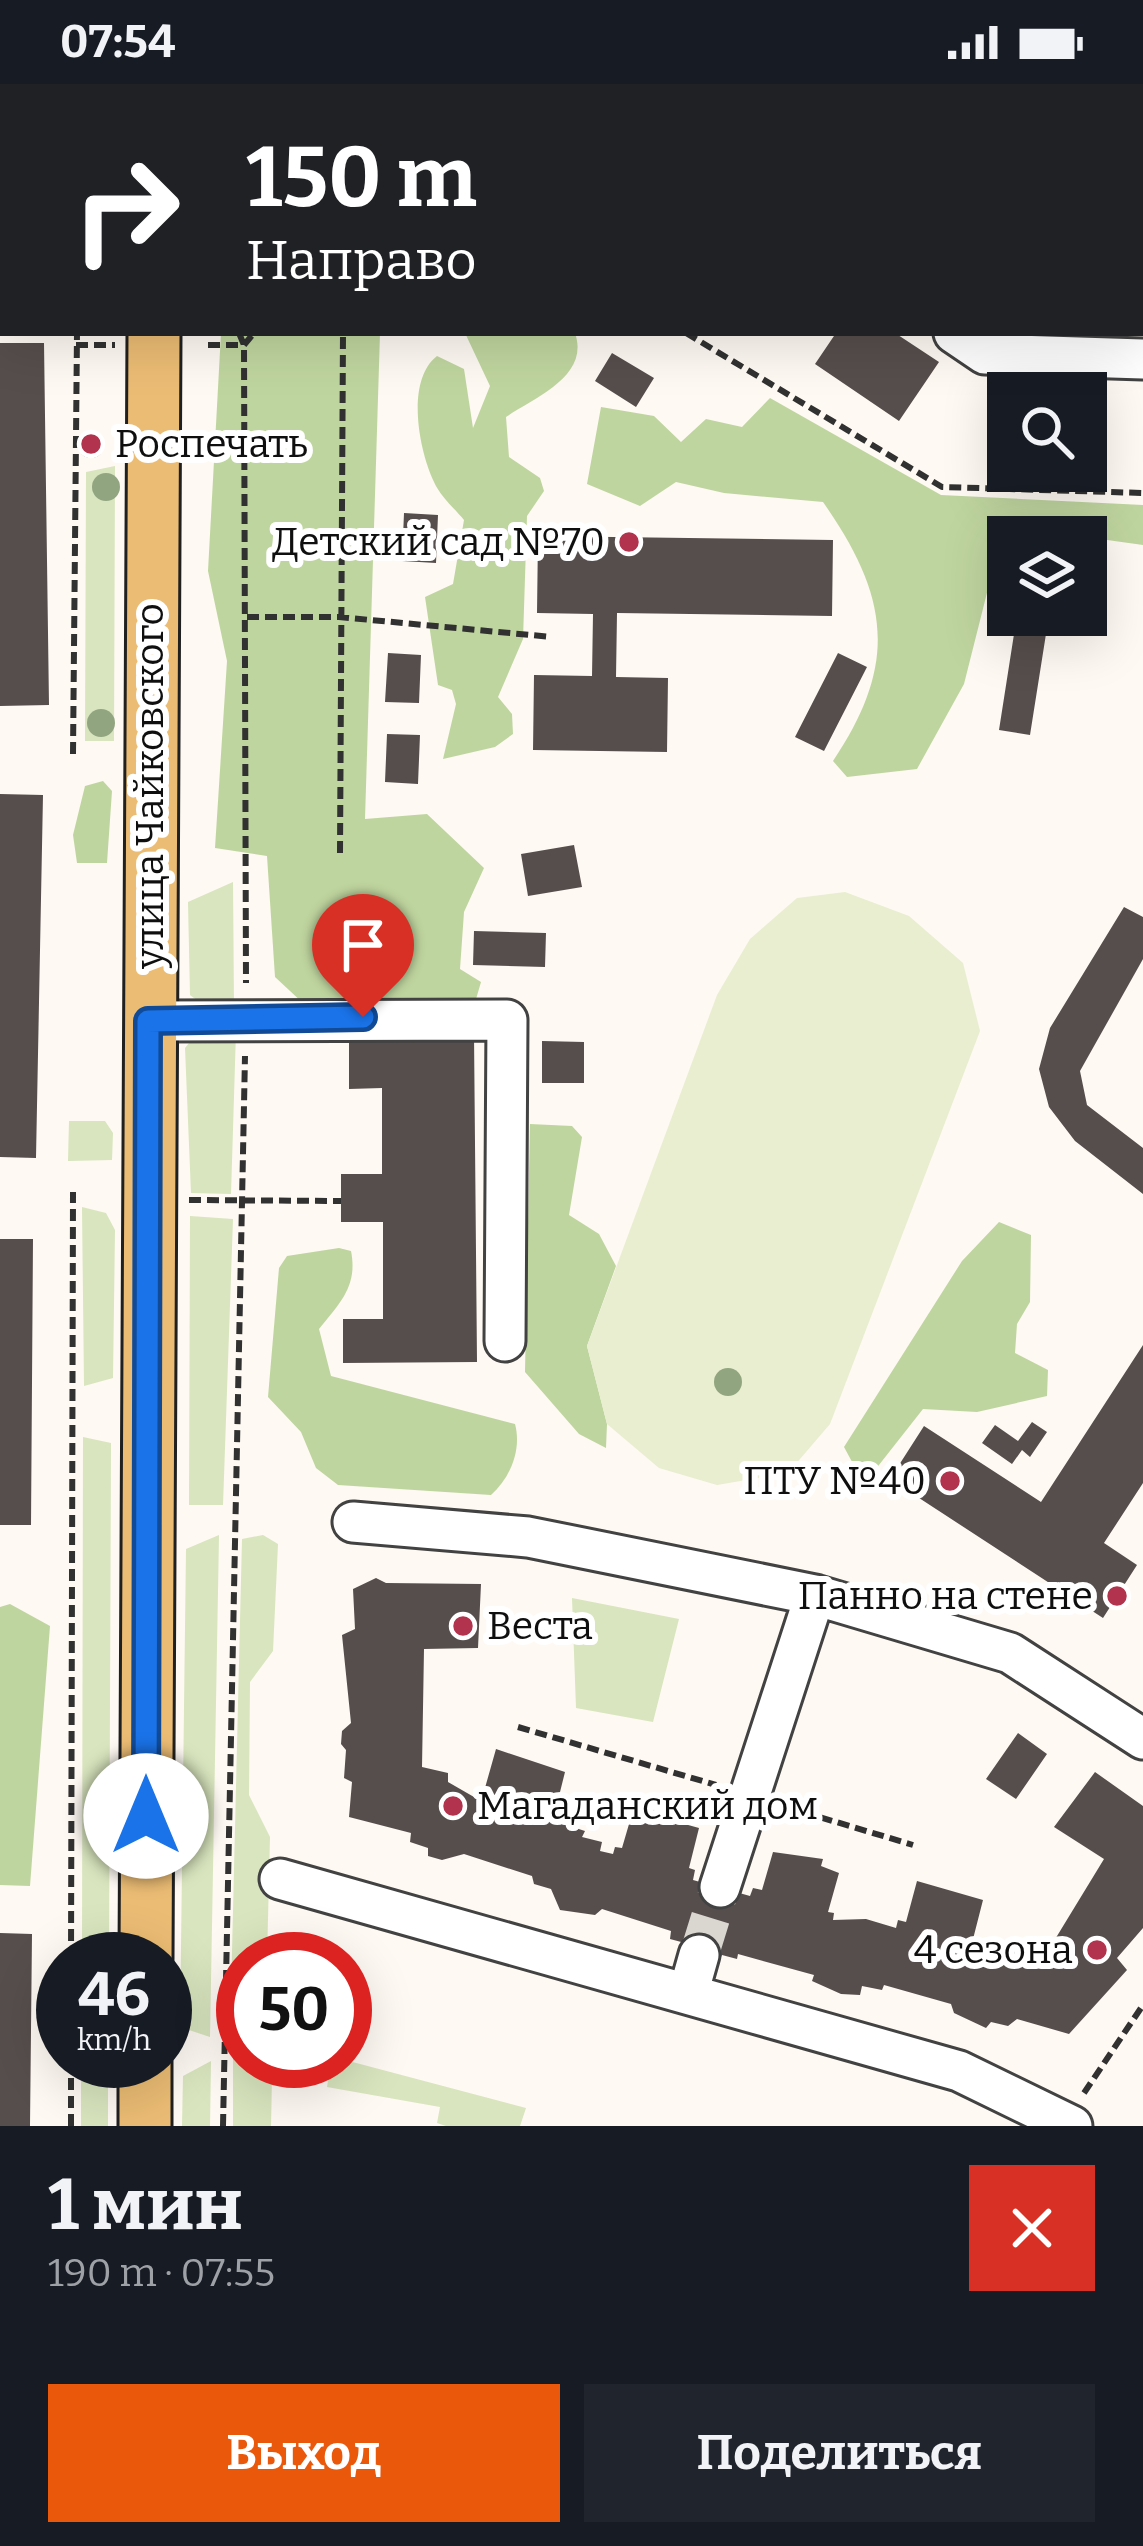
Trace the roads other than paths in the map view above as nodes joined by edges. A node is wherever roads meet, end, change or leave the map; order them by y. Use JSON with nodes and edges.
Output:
{"nodes":[{"id":1,"x":958,"y":336,"type":"edge"},
{"id":2,"x":138,"y":339,"type":"edge"},
{"id":3,"x":1143,"y":358,"type":"edge"},
{"id":4,"x":148,"y":1021,"type":"junction"},
{"id":5,"x":505,"y":1341,"type":"dead end"},
{"id":6,"x":353,"y":1522,"type":"dead end"},
{"id":7,"x":815,"y":1595,"type":"junction"},
{"id":8,"x":1143,"y":1739,"type":"edge"},
{"id":9,"x":280,"y":1879,"type":"dead end"},
{"id":10,"x":720,"y":1887,"type":"tunnel mouth"},
{"id":11,"x":146,"y":1932,"type":"edge"},
{"id":12,"x":699,"y":1955,"type":"tunnel mouth"},
{"id":13,"x":688,"y":1994,"type":"junction"},
{"id":14,"x":145,"y":2088,"type":"edge"},
{"id":15,"x":1077,"y":2118,"type":"edge"},
{"id":16,"x":145,"y":2126,"type":"edge"}],
"edges":[{"from":1,"to":3,"type":"lane"},
{"from":2,"to":4,"type":"main road","name":"улица Чайковского"},
{"from":4,"to":5,"type":"lane"},
{"from":4,"to":11,"type":"main road","name":"улица Чайковского"},
{"from":6,"to":7,"type":"lane"},
{"from":7,"to":8,"type":"lane"},
{"from":7,"to":10,"type":"lane"},
{"from":9,"to":13,"type":"lane"},
{"from":12,"to":13,"type":"lane"},
{"from":13,"to":15,"type":"lane"},
{"from":14,"to":16,"type":"main road"}]}
